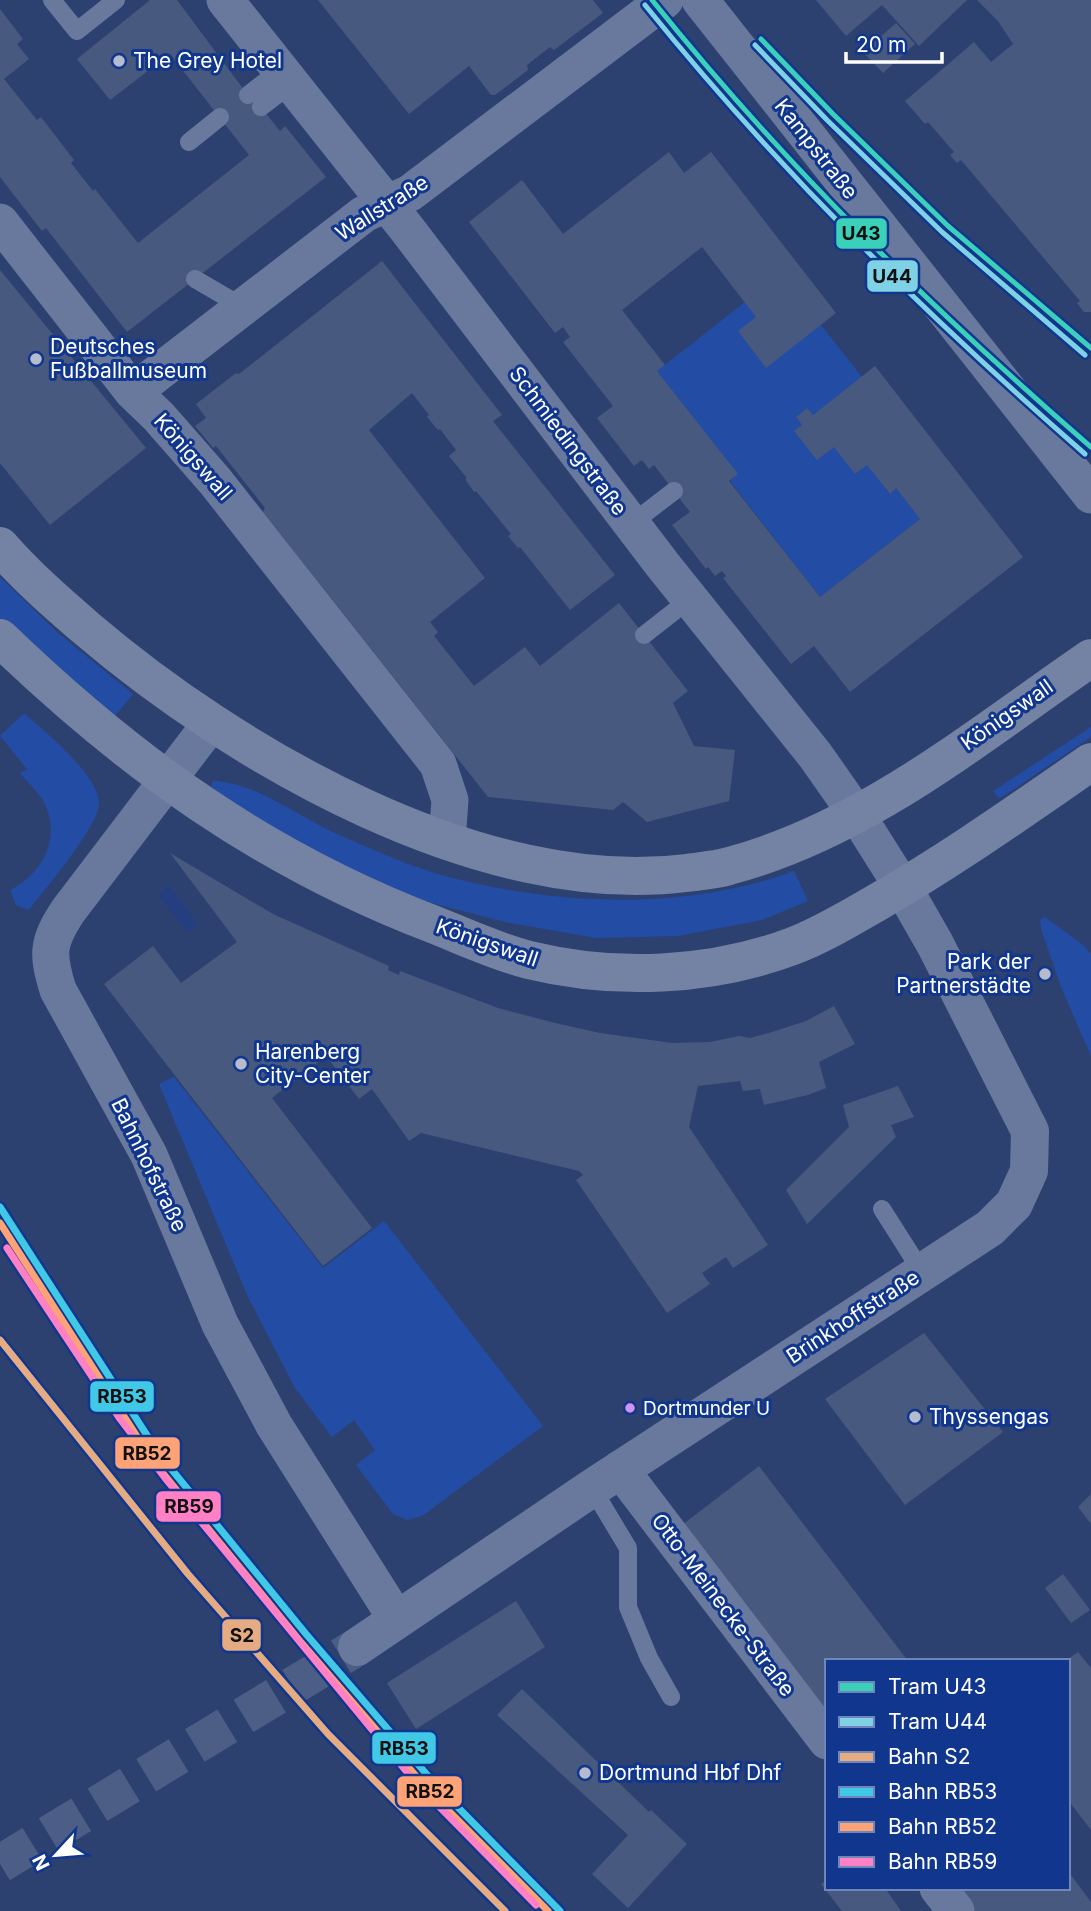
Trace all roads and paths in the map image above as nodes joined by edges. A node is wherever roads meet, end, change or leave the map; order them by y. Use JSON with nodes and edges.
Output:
{"nodes":[{"id":1,"x":52,"y":0,"type":"edge"},
{"id":2,"x":116,"y":0,"type":"edge"},
{"id":3,"x":225,"y":0,"type":"edge"},
{"id":4,"x":665,"y":0,"type":"edge"},
{"id":5,"x":699,"y":0,"type":"edge"},
{"id":6,"x":285,"y":77,"type":"junction"},
{"id":7,"x":254,"y":101,"type":"dead end"},
{"id":8,"x":220,"y":117,"type":"dead end"},
{"id":9,"x":189,"y":142,"type":"dead end"},
{"id":10,"x":386,"y":204,"type":"junction"},
{"id":11,"x":0,"y":222,"type":"edge"},
{"id":12,"x":195,"y":279,"type":"dead end"},
{"id":13,"x":243,"y":307,"type":"junction"},
{"id":14,"x":133,"y":392,"type":"junction"},
{"id":15,"x":674,"y":491,"type":"dead end"},
{"id":16,"x":1091,"y":495,"type":"edge"},
{"id":17,"x":631,"y":524,"type":"junction"},
{"id":18,"x":0,"y":546,"type":"edge"},
{"id":19,"x":690,"y":598,"type":"junction"},
{"id":20,"x":644,"y":635,"type":"dead end"},
{"id":21,"x":0,"y":638,"type":"edge"},
{"id":22,"x":1091,"y":658,"type":"edge"},
{"id":23,"x":211,"y":723,"type":"junction"},
{"id":24,"x":1079,"y":771,"type":"edge"},
{"id":25,"x":168,"y":782,"type":"junction"},
{"id":26,"x":857,"y":815,"type":"junction"},
{"id":27,"x":447,"y":841,"type":"junction"},
{"id":28,"x":902,"y":888,"type":"junction"},
{"id":29,"x":882,"y":1209,"type":"dead end"},
{"id":30,"x":922,"y":1272,"type":"junction"},
{"id":31,"x":606,"y":1479,"type":"junction"},
{"id":32,"x":397,"y":1620,"type":"junction"},
{"id":33,"x":357,"y":1647,"type":"tunnel mouth"},
{"id":34,"x":671,"y":1697,"type":"dead end"},
{"id":35,"x":825,"y":1738,"type":"edge"},
{"id":36,"x":940,"y":1890,"type":"edge"},
{"id":37,"x":956,"y":1911,"type":"edge"}],
"edges":[{"from":1,"to":2,"type":"lane"},
{"from":3,"to":6,"type":"street","name":"Schmiedingstraße"},
{"from":4,"to":10,"type":"street","name":"Wallstraße"},
{"from":5,"to":16,"type":"street","name":"Kampstraße"},
{"from":6,"to":7,"type":"lane"},
{"from":6,"to":10,"type":"street","name":"Schmiedingstraße"},
{"from":8,"to":9,"type":"lane"},
{"from":10,"to":13,"type":"street","name":"Wallstraße"},
{"from":10,"to":17,"type":"street","name":"Schmiedingstraße"},
{"from":11,"to":14,"type":"street","name":"Königswall"},
{"from":12,"to":13,"type":"lane"},
{"from":13,"to":14,"type":"street","name":"Wallstraße"},
{"from":14,"to":27,"type":"street","name":"Königswall"},
{"from":15,"to":17,"type":"lane"},
{"from":17,"to":19,"type":"street","name":"Schmiedingstraße"},
{"from":18,"to":23,"type":"main road","name":"Königswall"},
{"from":19,"to":20,"type":"lane"},
{"from":19,"to":26,"type":"street","name":"Schmiedingstraße"},
{"from":21,"to":25,"type":"main road","name":"Königswall"},
{"from":22,"to":26,"type":"main road","name":"Königswall"},
{"from":23,"to":25,"type":"street","name":"Bahnhofstraße"},
{"from":23,"to":27,"type":"main road","name":"Königswall"},
{"from":24,"to":28,"type":"main road","name":"Königswall"},
{"from":25,"to":28,"type":"main road","name":"Königswall"},
{"from":25,"to":32,"type":"street","name":"Bahnhofstraße"},
{"from":26,"to":27,"type":"main road","name":"Königswall"},
{"from":26,"to":28,"type":"street","name":"Schmiedingstraße"},
{"from":28,"to":30,"type":"street","name":"Brinkhoffstraße"},
{"from":29,"to":30,"type":"lane"},
{"from":30,"to":31,"type":"street","name":"Brinkhoffstraße"},
{"from":31,"to":32,"type":"street","name":"Brinkhoffstraße"},
{"from":31,"to":34,"type":"lane"},
{"from":31,"to":35,"type":"street","name":"Otto-Meinecke-Straße"},
{"from":32,"to":33,"type":"street","name":"Brinkhoffstraße"},
{"from":36,"to":37,"type":"street"}]}
